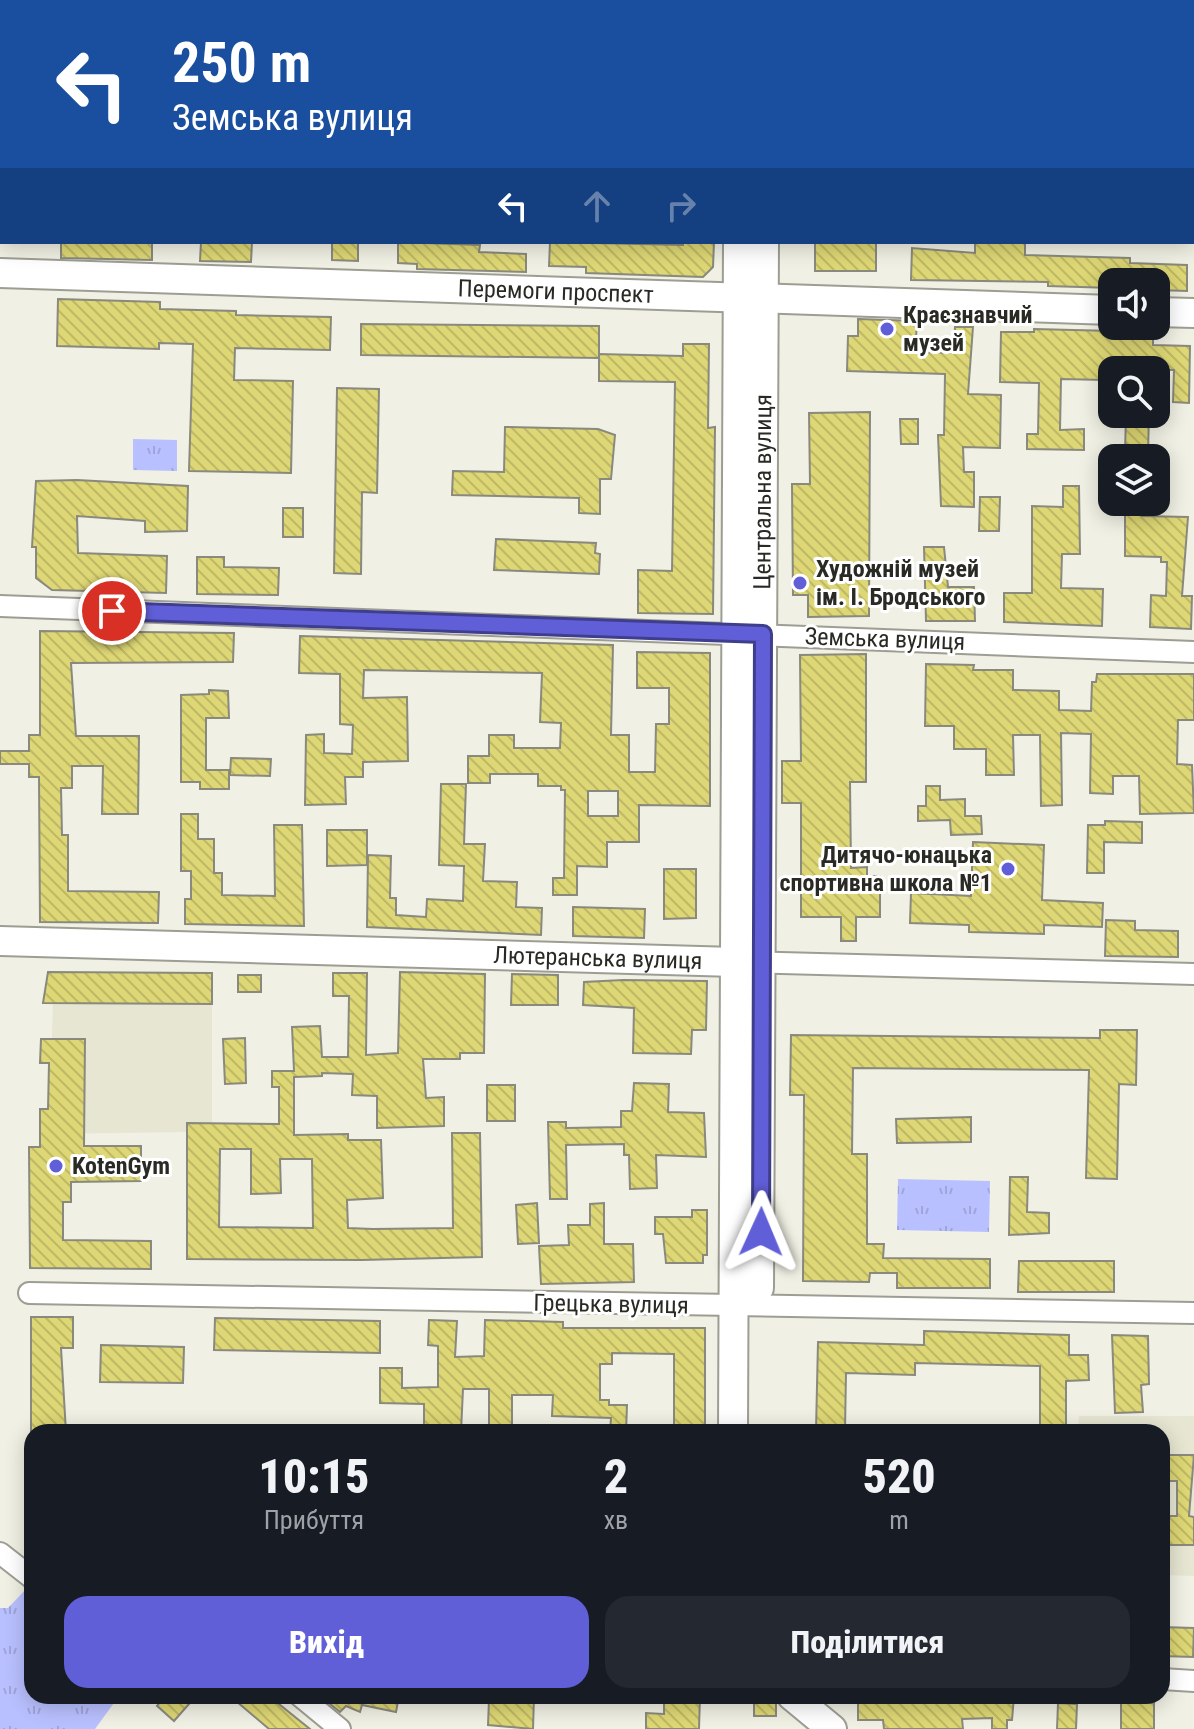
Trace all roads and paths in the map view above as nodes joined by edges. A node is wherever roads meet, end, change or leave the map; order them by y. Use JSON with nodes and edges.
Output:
{"nodes":[{"id":1,"x":738,"y":244,"type":"edge"},
{"id":2,"x":764,"y":244,"type":"edge"},
{"id":3,"x":0,"y":273,"type":"edge"},
{"id":4,"x":751,"y":298,"type":"junction"},
{"id":5,"x":1098,"y":310,"type":"edge"},
{"id":6,"x":1170,"y":312,"type":"edge"},
{"id":7,"x":1194,"y":313,"type":"edge"},
{"id":8,"x":0,"y":606,"type":"edge"},
{"id":9,"x":750,"y":633,"type":"junction"},
{"id":10,"x":1194,"y":652,"type":"edge"},
{"id":11,"x":0,"y":941,"type":"edge"},
{"id":12,"x":748,"y":962,"type":"junction"},
{"id":13,"x":1194,"y":974,"type":"edge"},
{"id":14,"x":29,"y":1293,"type":"dead end"},
{"id":15,"x":735,"y":1306,"type":"junction"},
{"id":16,"x":1194,"y":1313,"type":"edge"},
{"id":17,"x":733,"y":1424,"type":"edge"},
{"id":18,"x":0,"y":1553,"type":"edge"},
{"id":19,"x":24,"y":1572,"type":"edge"},
{"id":20,"x":1170,"y":1680,"type":"edge"},
{"id":21,"x":1194,"y":1681,"type":"edge"},
{"id":22,"x":310,"y":1704,"type":"edge"},
{"id":23,"x":802,"y":1704,"type":"edge"},
{"id":24,"x":340,"y":1729,"type":"edge"},
{"id":25,"x":832,"y":1729,"type":"edge"}],
"edges":[{"from":1,"to":4,"type":"street","name":"Центральна вулиця"},
{"from":2,"to":4,"type":"street","name":"Центральна вулиця"},
{"from":3,"to":4,"type":"street","name":"Перемоги проспект"},
{"from":4,"to":5,"type":"street","name":"Перемоги проспект"},
{"from":4,"to":9,"type":"street","name":"Центральна вулиця"},
{"from":6,"to":7,"type":"street"},
{"from":8,"to":9,"type":"street","name":"Земська вулиця"},
{"from":9,"to":10,"type":"street","name":"Земська вулиця"},
{"from":9,"to":12,"type":"street","name":"Центральна вулиця"},
{"from":11,"to":12,"type":"street","name":"Лютеранська вулиця"},
{"from":12,"to":13,"type":"street","name":"Лютеранська вулиця"},
{"from":12,"to":15,"type":"street","name":"Центральна вулиця"},
{"from":14,"to":15,"type":"street","name":"Грецька вулиця"},
{"from":15,"to":16,"type":"street","name":"Грецька вулиця"},
{"from":15,"to":17,"type":"street","name":"Центральна вулиця"},
{"from":18,"to":19,"type":"street"},
{"from":20,"to":21,"type":"street"},
{"from":22,"to":24,"type":"street"},
{"from":23,"to":25,"type":"street"}]}
